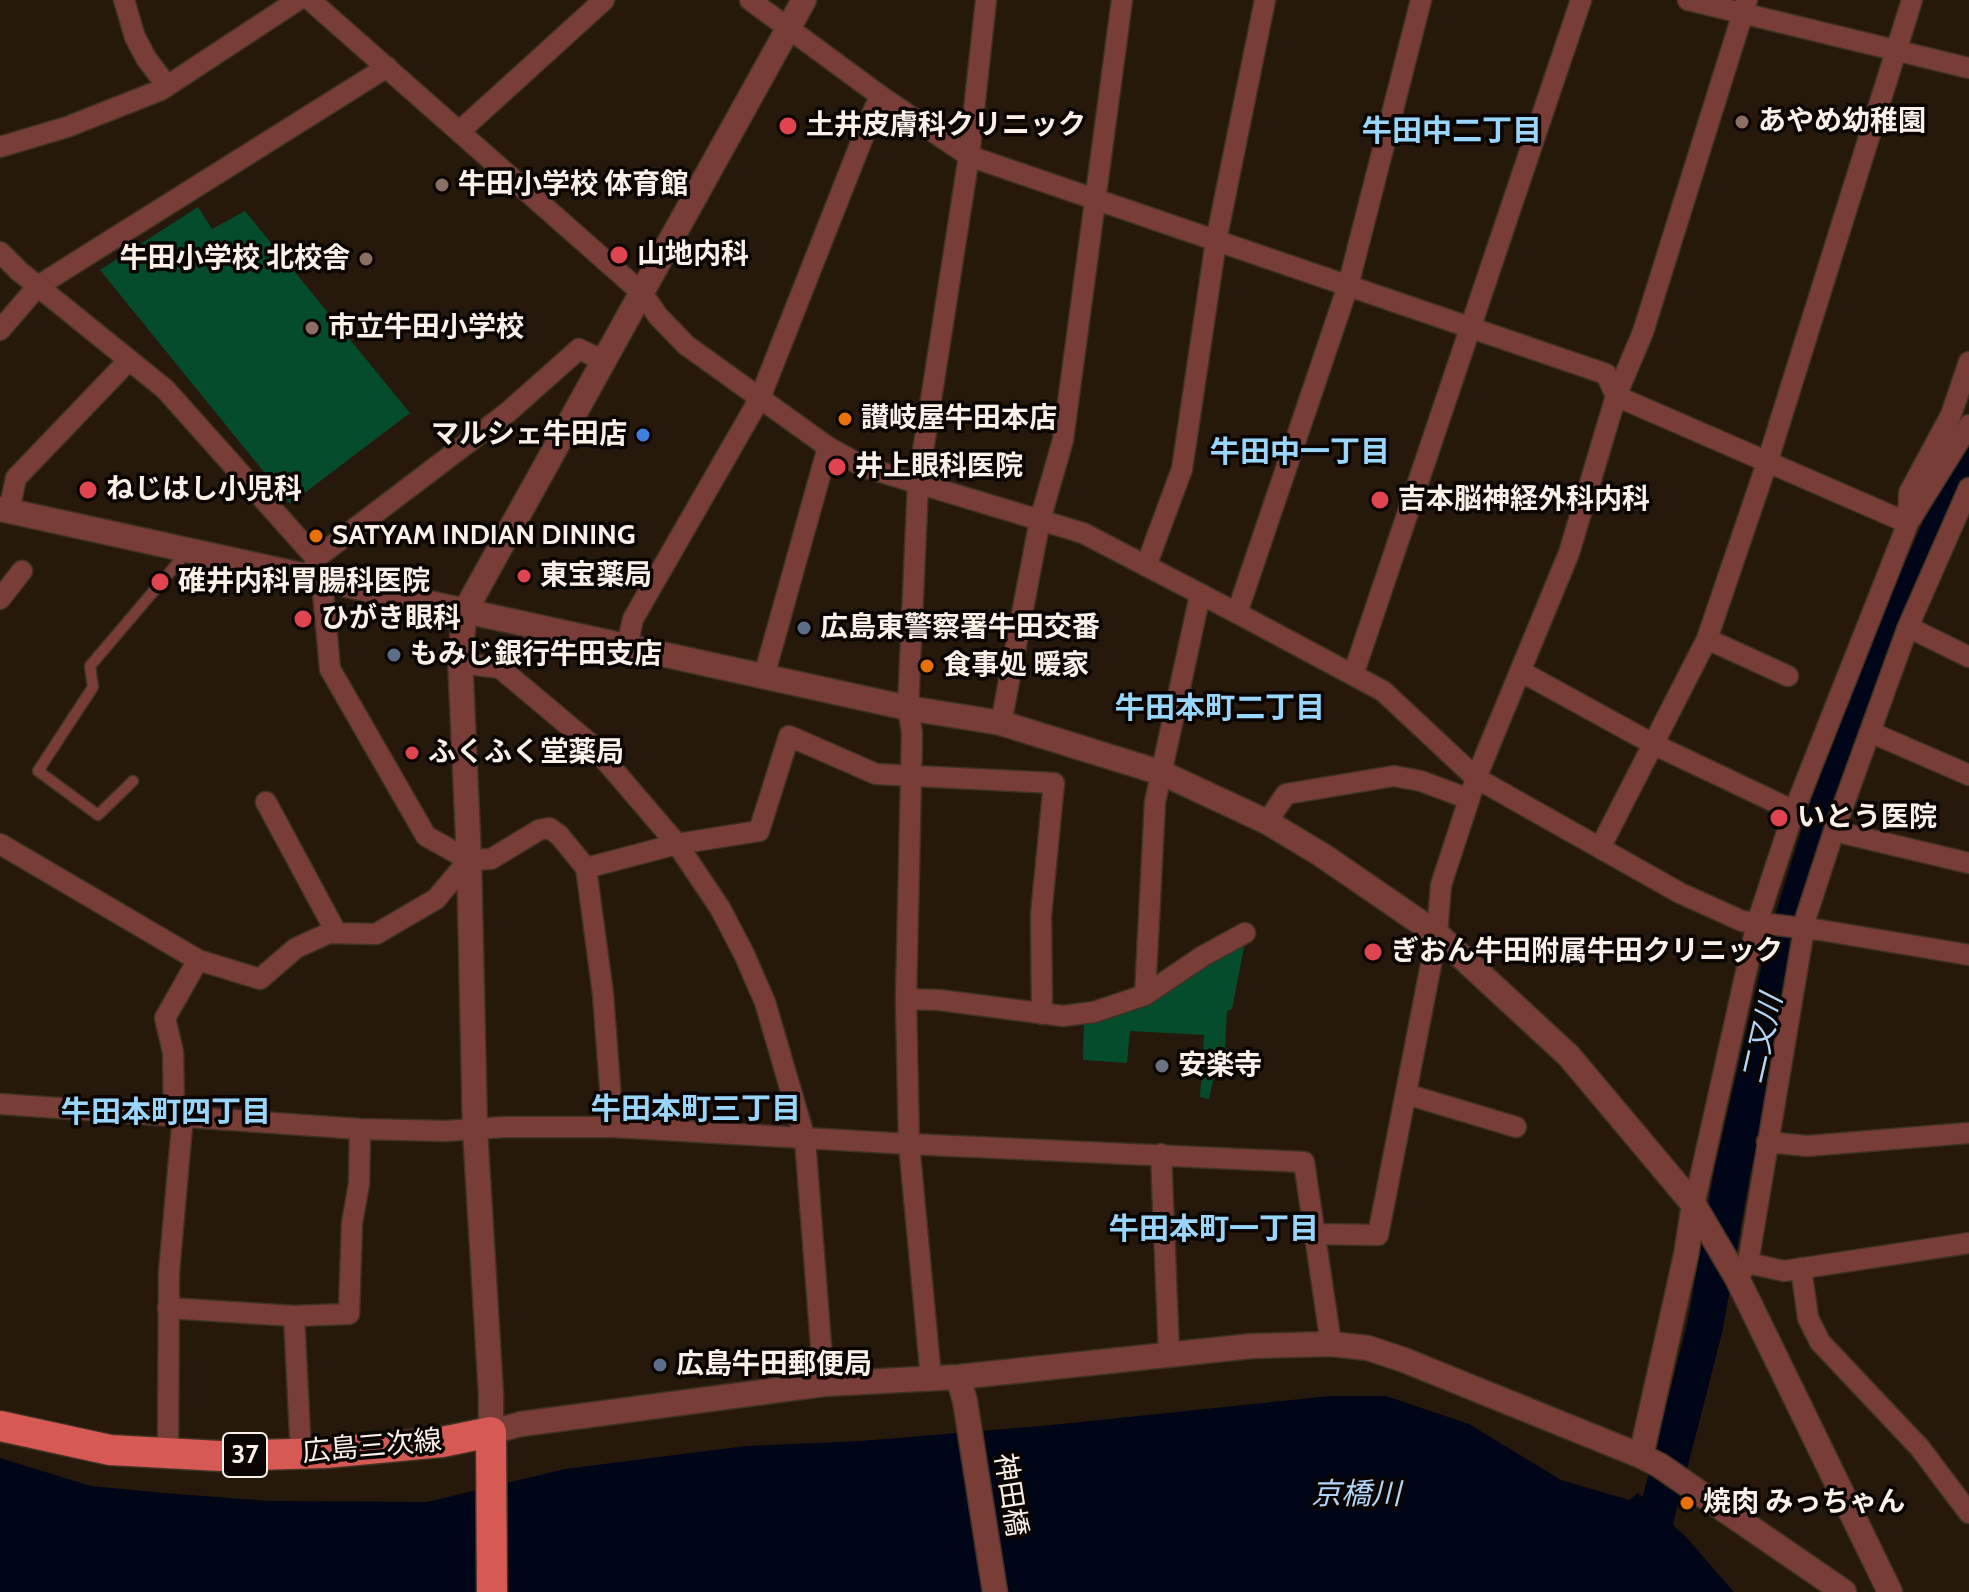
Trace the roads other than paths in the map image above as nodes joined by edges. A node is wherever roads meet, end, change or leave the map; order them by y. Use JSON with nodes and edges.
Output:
{"nodes":[{"id":1,"x":124,"y":0,"type":"edge"},
{"id":2,"x":298,"y":0,"type":"edge"},
{"id":3,"x":310,"y":0,"type":"edge"},
{"id":4,"x":604,"y":0,"type":"edge"},
{"id":5,"x":750,"y":0,"type":"edge"},
{"id":6,"x":804,"y":0,"type":"edge"},
{"id":7,"x":986,"y":0,"type":"edge"},
{"id":8,"x":1122,"y":0,"type":"edge"},
{"id":9,"x":1265,"y":0,"type":"edge"},
{"id":10,"x":1421,"y":0,"type":"edge"},
{"id":11,"x":1581,"y":0,"type":"edge"},
{"id":12,"x":1688,"y":0,"type":"edge"},
{"id":13,"x":1912,"y":0,"type":"edge"},
{"id":14,"x":1745,"y":7,"type":"edge"},
{"id":15,"x":788,"y":28,"type":"junction"},
{"id":16,"x":1898,"y":51,"type":"junction"},
{"id":17,"x":387,"y":67,"type":"junction"},
{"id":18,"x":1969,"y":68,"type":"edge"},
{"id":19,"x":167,"y":86,"type":"junction"},
{"id":20,"x":882,"y":97,"type":"junction"},
{"id":21,"x":460,"y":131,"type":"junction"},
{"id":22,"x":0,"y":147,"type":"edge"},
{"id":23,"x":969,"y":156,"type":"junction"},
{"id":24,"x":1095,"y":199,"type":"junction"},
{"id":25,"x":1216,"y":241,"type":"junction"},
{"id":26,"x":0,"y":252,"type":"edge"},
{"id":27,"x":38,"y":286,"type":"junction"},
{"id":28,"x":1348,"y":286,"type":"junction"},
{"id":29,"x":642,"y":293,"type":"junction"},
{"id":30,"x":1471,"y":329,"type":"junction"},
{"id":31,"x":0,"y":330,"type":"edge"},
{"id":32,"x":129,"y":360,"type":"junction"},
{"id":33,"x":604,"y":361,"type":"junction"},
{"id":34,"x":1969,"y":362,"type":"edge"},
{"id":35,"x":1616,"y":396,"type":"junction"},
{"id":36,"x":760,"y":398,"type":"junction"},
{"id":37,"x":1969,"y":425,"type":"edge"},
{"id":38,"x":828,"y":447,"type":"junction"},
{"id":39,"x":1768,"y":460,"type":"junction"},
{"id":40,"x":918,"y":483,"type":"junction"},
{"id":41,"x":1969,"y":488,"type":"edge"},
{"id":42,"x":4,"y":510,"type":"edge"},
{"id":43,"x":1040,"y":520,"type":"junction"},
{"id":44,"x":1908,"y":523,"type":"junction"},
{"id":45,"x":188,"y":551,"type":"junction"},
{"id":46,"x":1146,"y":566,"type":"junction"},
{"id":47,"x":22,"y":571,"type":"dead end"},
{"id":48,"x":317,"y":572,"type":"junction"},
{"id":49,"x":1200,"y":595,"type":"junction"},
{"id":50,"x":0,"y":599,"type":"edge"},
{"id":51,"x":465,"y":611,"type":"junction"},
{"id":52,"x":1237,"y":613,"type":"junction"},
{"id":53,"x":1908,"y":627,"type":"junction"},
{"id":54,"x":1707,"y":639,"type":"junction"},
{"id":55,"x":627,"y":647,"type":"junction"},
{"id":56,"x":1969,"y":657,"type":"edge"},
{"id":57,"x":460,"y":663,"type":"junction"},
{"id":58,"x":1520,"y":671,"type":"junction"},
{"id":59,"x":1353,"y":675,"type":"junction"},
{"id":60,"x":764,"y":676,"type":"junction"},
{"id":61,"x":1788,"y":676,"type":"dead end"},
{"id":62,"x":908,"y":708,"type":"junction"},
{"id":63,"x":1001,"y":723,"type":"junction"},
{"id":64,"x":1870,"y":732,"type":"junction"},
{"id":65,"x":1653,"y":744,"type":"junction"},
{"id":66,"x":1162,"y":773,"type":"junction"},
{"id":67,"x":1969,"y":775,"type":"edge"},
{"id":68,"x":911,"y":776,"type":"junction"},
{"id":69,"x":1476,"y":778,"type":"junction"},
{"id":70,"x":133,"y":781,"type":"dead end"},
{"id":71,"x":1469,"y":799,"type":"junction"},
{"id":72,"x":266,"y":802,"type":"dead end"},
{"id":73,"x":1794,"y":811,"type":"junction"},
{"id":74,"x":1267,"y":822,"type":"junction"},
{"id":75,"x":1834,"y":831,"type":"junction"},
{"id":76,"x":0,"y":844,"type":"edge"},
{"id":77,"x":677,"y":844,"type":"junction"},
{"id":78,"x":1600,"y":848,"type":"junction"},
{"id":79,"x":469,"y":860,"type":"junction"},
{"id":80,"x":1969,"y":863,"type":"edge"},
{"id":81,"x":586,"y":868,"type":"junction"},
{"id":82,"x":1762,"y":924,"type":"junction"},
{"id":83,"x":1798,"y":928,"type":"junction"},
{"id":84,"x":336,"y":932,"type":"junction"},
{"id":85,"x":1245,"y":933,"type":"dead end"},
{"id":86,"x":1437,"y":934,"type":"junction"},
{"id":87,"x":1969,"y":955,"type":"edge"},
{"id":88,"x":198,"y":960,"type":"junction"},
{"id":89,"x":1145,"y":995,"type":"junction"},
{"id":90,"x":906,"y":999,"type":"junction"},
{"id":91,"x":1042,"y":1014,"type":"junction"},
{"id":92,"x":1406,"y":1094,"type":"junction"},
{"id":93,"x":0,"y":1104,"type":"edge"},
{"id":94,"x":179,"y":1115,"type":"junction"},
{"id":95,"x":613,"y":1127,"type":"junction"},
{"id":96,"x":1516,"y":1127,"type":"dead end"},
{"id":97,"x":360,"y":1129,"type":"junction"},
{"id":98,"x":475,"y":1129,"type":"junction"},
{"id":99,"x":1969,"y":1133,"type":"edge"},
{"id":100,"x":805,"y":1139,"type":"junction"},
{"id":101,"x":1767,"y":1142,"type":"junction"},
{"id":102,"x":909,"y":1144,"type":"junction"},
{"id":103,"x":1161,"y":1154,"type":"junction"},
{"id":104,"x":1697,"y":1209,"type":"junction"},
{"id":105,"x":1316,"y":1234,"type":"junction"},
{"id":106,"x":1969,"y":1243,"type":"edge"},
{"id":107,"x":1801,"y":1268,"type":"junction"},
{"id":108,"x":1738,"y":1269,"type":"junction"},
{"id":109,"x":168,"y":1308,"type":"junction"},
{"id":110,"x":294,"y":1316,"type":"junction"},
{"id":111,"x":1331,"y":1344,"type":"junction"},
{"id":112,"x":1169,"y":1354,"type":"junction"},
{"id":113,"x":958,"y":1377,"type":"junction"},
{"id":114,"x":931,"y":1378,"type":"junction"},
{"id":115,"x":824,"y":1384,"type":"junction"},
{"id":116,"x":0,"y":1426,"type":"edge"},
{"id":117,"x":491,"y":1445,"type":"junction"},
{"id":118,"x":168,"y":1453,"type":"junction"},
{"id":119,"x":301,"y":1454,"type":"junction"},
{"id":120,"x":1661,"y":1467,"type":"junction"},
{"id":121,"x":1969,"y":1513,"type":"edge"},
{"id":122,"x":492,"y":1592,"type":"edge"},
{"id":123,"x":995,"y":1592,"type":"edge"},
{"id":124,"x":1844,"y":1592,"type":"edge"},
{"id":125,"x":1890,"y":1592,"type":"edge"}],
"edges":[{"from":1,"to":19,"type":"street"},
{"from":2,"to":19,"type":"street"},
{"from":3,"to":17,"type":"street"},
{"from":4,"to":21,"type":"street"},
{"from":5,"to":15,"type":"street"},
{"from":6,"to":15,"type":"street"},
{"from":7,"to":23,"type":"street"},
{"from":8,"to":24,"type":"street"},
{"from":9,"to":25,"type":"street"},
{"from":10,"to":28,"type":"street"},
{"from":11,"to":30,"type":"street"},
{"from":12,"to":14,"type":"street"},
{"from":13,"to":16,"type":"street"},
{"from":14,"to":16,"type":"street"},
{"from":14,"to":35,"type":"street"},
{"from":15,"to":20,"type":"street"},
{"from":15,"to":29,"type":"street"},
{"from":16,"to":18,"type":"street"},
{"from":16,"to":39,"type":"street"},
{"from":17,"to":21,"type":"street"},
{"from":17,"to":27,"type":"street"},
{"from":19,"to":22,"type":"street"},
{"from":20,"to":23,"type":"street"},
{"from":20,"to":36,"type":"street"},
{"from":21,"to":29,"type":"street"},
{"from":23,"to":24,"type":"street"},
{"from":23,"to":40,"type":"street"},
{"from":24,"to":25,"type":"street"},
{"from":24,"to":43,"type":"street"},
{"from":25,"to":28,"type":"street"},
{"from":25,"to":46,"type":"street"},
{"from":26,"to":27,"type":"street"},
{"from":27,"to":31,"type":"street"},
{"from":27,"to":32,"type":"street"},
{"from":28,"to":30,"type":"street"},
{"from":28,"to":52,"type":"street"},
{"from":29,"to":33,"type":"street"},
{"from":29,"to":36,"type":"street"},
{"from":30,"to":35,"type":"street"},
{"from":30,"to":59,"type":"street"},
{"from":32,"to":42,"type":"street"},
{"from":32,"to":48,"type":"street"},
{"from":33,"to":48,"type":"street"},
{"from":33,"to":51,"type":"street"},
{"from":34,"to":44,"type":"street"},
{"from":35,"to":39,"type":"street"},
{"from":35,"to":58,"type":"street"},
{"from":36,"to":38,"type":"street"},
{"from":36,"to":55,"type":"street"},
{"from":37,"to":44,"type":"street"},
{"from":38,"to":40,"type":"street"},
{"from":38,"to":60,"type":"street"},
{"from":39,"to":44,"type":"street"},
{"from":39,"to":54,"type":"street"},
{"from":40,"to":43,"type":"street"},
{"from":40,"to":62,"type":"street"},
{"from":41,"to":53,"type":"street"},
{"from":42,"to":45,"type":"street"},
{"from":43,"to":46,"type":"street"},
{"from":43,"to":63,"type":"street"},
{"from":44,"to":73,"type":"street"},
{"from":45,"to":48,"type":"street"},
{"from":45,"to":70,"type":"lane"},
{"from":46,"to":49,"type":"street"},
{"from":47,"to":50,"type":"street"},
{"from":48,"to":51,"type":"street"},
{"from":48,"to":79,"type":"street"},
{"from":49,"to":52,"type":"street"},
{"from":49,"to":66,"type":"street"},
{"from":51,"to":55,"type":"street"},
{"from":51,"to":57,"type":"street"},
{"from":52,"to":59,"type":"street"},
{"from":53,"to":56,"type":"street"},
{"from":53,"to":64,"type":"street"},
{"from":54,"to":61,"type":"street"},
{"from":54,"to":65,"type":"street"},
{"from":55,"to":60,"type":"street"},
{"from":57,"to":77,"type":"street"},
{"from":57,"to":79,"type":"street"},
{"from":58,"to":65,"type":"street"},
{"from":58,"to":69,"type":"street"},
{"from":59,"to":69,"type":"street"},
{"from":60,"to":62,"type":"street"},
{"from":62,"to":63,"type":"street"},
{"from":62,"to":68,"type":"street"},
{"from":63,"to":66,"type":"street"},
{"from":64,"to":67,"type":"street"},
{"from":64,"to":75,"type":"street"},
{"from":65,"to":73,"type":"street"},
{"from":65,"to":78,"type":"street"},
{"from":66,"to":74,"type":"street"},
{"from":66,"to":89,"type":"street"},
{"from":68,"to":77,"type":"street"},
{"from":68,"to":90,"type":"street"},
{"from":68,"to":91,"type":"street"},
{"from":69,"to":71,"type":"street"},
{"from":69,"to":78,"type":"street"},
{"from":71,"to":74,"type":"street"},
{"from":71,"to":86,"type":"street"},
{"from":72,"to":84,"type":"street"},
{"from":73,"to":82,"type":"street"},
{"from":74,"to":86,"type":"street"},
{"from":75,"to":80,"type":"street"},
{"from":75,"to":83,"type":"street"},
{"from":76,"to":88,"type":"street"},
{"from":77,"to":81,"type":"street"},
{"from":77,"to":100,"type":"street"},
{"from":78,"to":82,"type":"street"},
{"from":79,"to":81,"type":"street"},
{"from":79,"to":84,"type":"street"},
{"from":79,"to":98,"type":"street"},
{"from":81,"to":95,"type":"street"},
{"from":82,"to":83,"type":"street"},
{"from":82,"to":104,"type":"street"},
{"from":83,"to":87,"type":"street"},
{"from":83,"to":101,"type":"street"},
{"from":84,"to":88,"type":"street"},
{"from":85,"to":89,"type":"street"},
{"from":86,"to":92,"type":"street"},
{"from":86,"to":104,"type":"street"},
{"from":88,"to":94,"type":"street"},
{"from":89,"to":91,"type":"street"},
{"from":90,"to":91,"type":"street"},
{"from":90,"to":102,"type":"street"},
{"from":92,"to":96,"type":"street"},
{"from":92,"to":105,"type":"street"},
{"from":93,"to":94,"type":"street"},
{"from":94,"to":97,"type":"street"},
{"from":94,"to":109,"type":"street"},
{"from":95,"to":98,"type":"street"},
{"from":95,"to":100,"type":"street"},
{"from":97,"to":98,"type":"street"},
{"from":97,"to":110,"type":"street"},
{"from":98,"to":117,"type":"street"},
{"from":99,"to":101,"type":"street"},
{"from":100,"to":102,"type":"street"},
{"from":100,"to":115,"type":"street"},
{"from":101,"to":108,"type":"street"},
{"from":102,"to":103,"type":"street"},
{"from":102,"to":114,"type":"street"},
{"from":103,"to":105,"type":"street"},
{"from":103,"to":112,"type":"street"},
{"from":104,"to":108,"type":"street"},
{"from":104,"to":120,"type":"street"},
{"from":105,"to":111,"type":"street"},
{"from":106,"to":107,"type":"street"},
{"from":107,"to":108,"type":"street"},
{"from":107,"to":121,"type":"street"},
{"from":108,"to":125,"type":"street"},
{"from":109,"to":110,"type":"street"},
{"from":109,"to":118,"type":"street"},
{"from":110,"to":119,"type":"street"},
{"from":111,"to":112,"type":"street"},
{"from":111,"to":120,"type":"street"},
{"from":112,"to":113,"type":"street"},
{"from":113,"to":114,"type":"street"},
{"from":113,"to":123,"type":"street","name":"神田橋"},
{"from":114,"to":115,"type":"street"},
{"from":115,"to":117,"type":"street"},
{"from":116,"to":118,"type":"main road","name":"広島三次線","number":"37"},
{"from":117,"to":119,"type":"main road","name":"広島三次線","number":"37"},
{"from":117,"to":122,"type":"main road"},
{"from":118,"to":119,"type":"main road","name":"広島三次線","number":"37"},
{"from":120,"to":124,"type":"street"}]}
